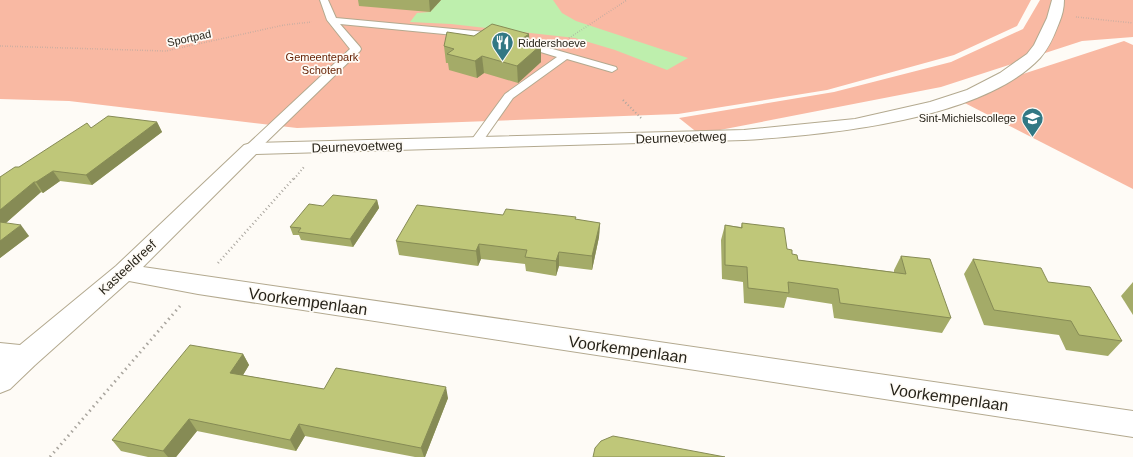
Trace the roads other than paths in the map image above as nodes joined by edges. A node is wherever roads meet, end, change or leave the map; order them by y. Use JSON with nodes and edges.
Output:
{"nodes":[{"id":1,"x":324,"y":0,"type":"edge"},
{"id":2,"x":1057,"y":7,"type":"edge"},
{"id":3,"x":332,"y":20,"type":"junction"},
{"id":4,"x":565,"y":56,"type":"junction"},
{"id":5,"x":612,"y":69,"type":"dead end"},
{"id":6,"x":476,"y":142,"type":"junction"},
{"id":7,"x":250,"y":149,"type":"junction"},
{"id":8,"x":124,"y":272,"type":"junction"},
{"id":9,"x":12,"y":355,"type":"edge"},
{"id":10,"x":0,"y":381,"type":"edge"},
{"id":11,"x":1133,"y":424,"type":"edge"}],
"edges":[{"from":1,"to":3,"type":"lane"},
{"from":2,"to":6,"type":"street","name":"Deurnevoetweg"},
{"from":3,"to":4,"type":"lane"},
{"from":3,"to":7,"type":"lane"},
{"from":4,"to":5,"type":"lane"},
{"from":4,"to":6,"type":"lane"},
{"from":6,"to":7,"type":"street","name":"Deurnevoetweg"},
{"from":7,"to":8,"type":"street","name":"Kasteeldreef"},
{"from":8,"to":9,"type":"street","name":"Kasteeldreef"},
{"from":8,"to":11,"type":"street","name":"Voorkempenlaan"},
{"from":9,"to":10,"type":"street","name":"Kasteeldreef"}]}
